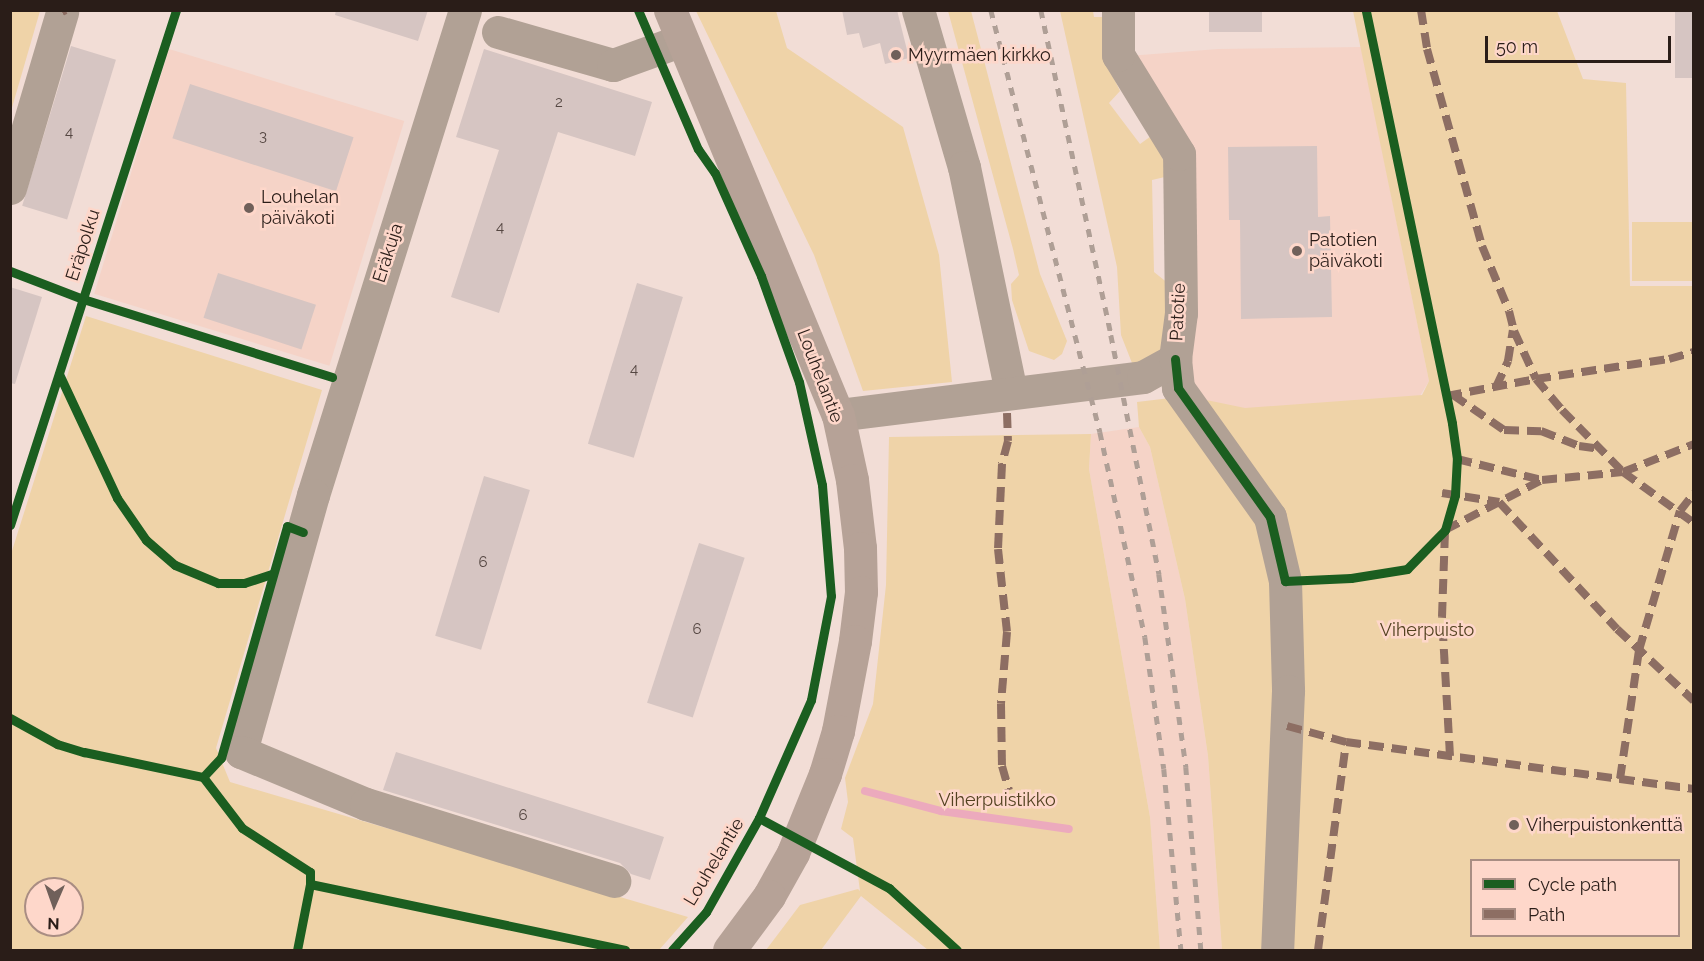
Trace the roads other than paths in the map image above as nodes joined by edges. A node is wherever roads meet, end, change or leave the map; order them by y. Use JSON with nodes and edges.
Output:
{"nodes":[{"id":1,"x":465,"y":10,"type":"edge"},
{"id":2,"x":918,"y":10,"type":"edge"},
{"id":3,"x":1118,"y":10,"type":"edge"},
{"id":4,"x":62,"y":12,"type":"edge"},
{"id":5,"x":672,"y":18,"type":"edge"},
{"id":6,"x":498,"y":32,"type":"dead end"},
{"id":7,"x":10,"y":188,"type":"edge"},
{"id":8,"x":1175,"y":358,"type":"junction"},
{"id":9,"x":1011,"y":392,"type":"junction"},
{"id":10,"x":838,"y":415,"type":"junction"},
{"id":11,"x":614,"y":881,"type":"dead end"},
{"id":12,"x":729,"y":951,"type":"edge"},
{"id":13,"x":1278,"y":951,"type":"edge"}],
"edges":[{"from":1,"to":11,"type":"street","name":"Eräkuja"},
{"from":2,"to":9,"type":"street"},
{"from":3,"to":8,"type":"street","name":"Patotie"},
{"from":4,"to":7,"type":"street"},
{"from":5,"to":6,"type":"street"},
{"from":5,"to":10,"type":"main road","name":"Louhelantie"},
{"from":8,"to":9,"type":"street","name":"Patotie"},
{"from":8,"to":13,"type":"street"},
{"from":9,"to":10,"type":"street","name":"Patotie"},
{"from":10,"to":12,"type":"main road","name":"Louhelantie"}]}
